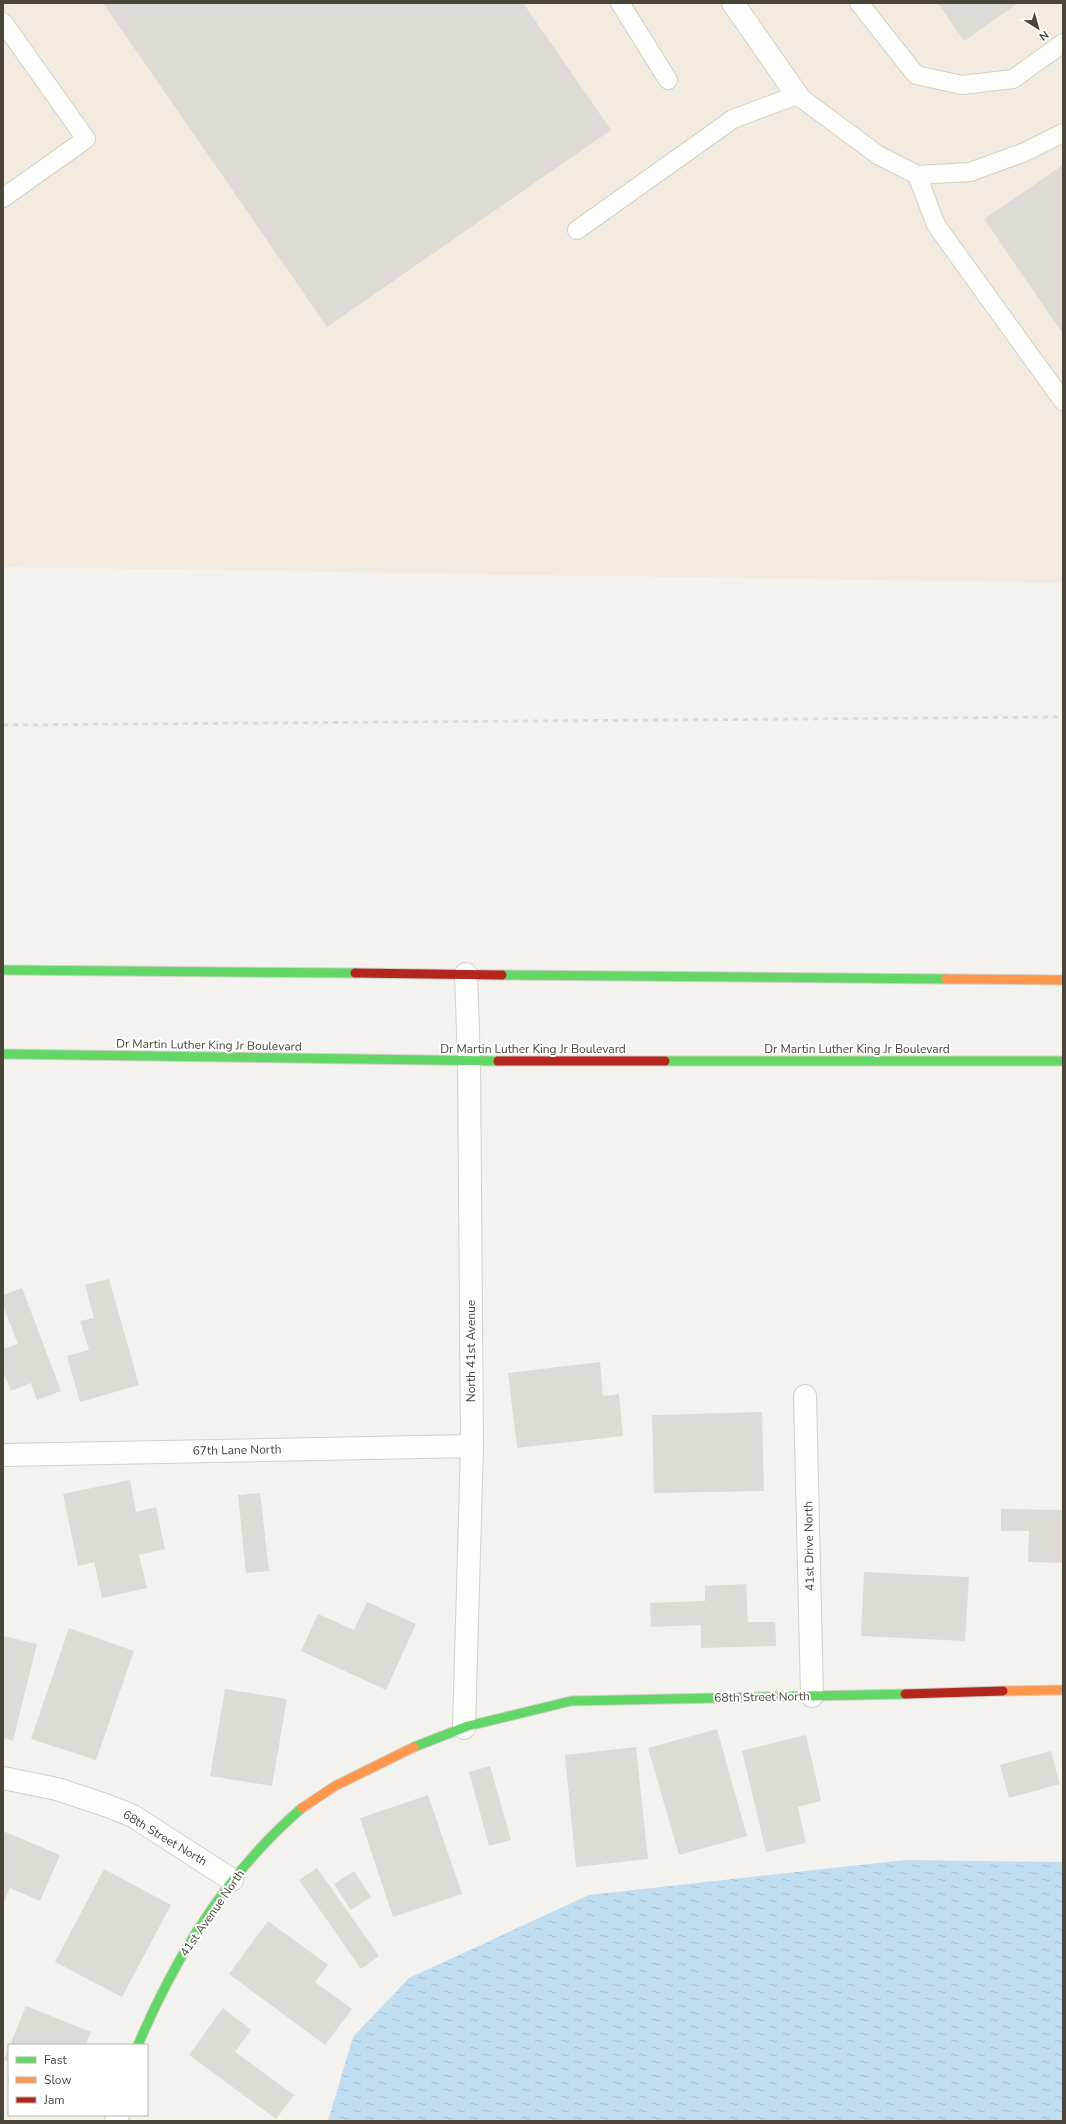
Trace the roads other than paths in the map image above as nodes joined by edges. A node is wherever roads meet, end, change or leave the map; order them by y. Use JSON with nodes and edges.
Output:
{"nodes":[{"id":1,"x":620,"y":3,"type":"edge"},
{"id":2,"x":733,"y":3,"type":"edge"},
{"id":3,"x":859,"y":3,"type":"edge"},
{"id":4,"x":3,"y":22,"type":"edge"},
{"id":5,"x":1063,"y":43,"type":"edge"},
{"id":6,"x":668,"y":80,"type":"dead end"},
{"id":7,"x":797,"y":95,"type":"junction"},
{"id":8,"x":1063,"y":133,"type":"edge"},
{"id":9,"x":917,"y":175,"type":"junction"},
{"id":10,"x":3,"y":198,"type":"edge"},
{"id":11,"x":577,"y":230,"type":"dead end"},
{"id":12,"x":1063,"y":401,"type":"edge"},
{"id":13,"x":3,"y":970,"type":"edge"},
{"id":14,"x":466,"y":974,"type":"junction"},
{"id":15,"x":1063,"y":980,"type":"edge"},
{"id":16,"x":3,"y":1054,"type":"edge"},
{"id":17,"x":1063,"y":1061,"type":"edge"},
{"id":18,"x":469,"y":1062,"type":"junction"},
{"id":19,"x":805,"y":1396,"type":"dead end"},
{"id":20,"x":472,"y":1446,"type":"junction"},
{"id":21,"x":3,"y":1454,"type":"edge"},
{"id":22,"x":1063,"y":1690,"type":"edge"},
{"id":23,"x":812,"y":1696,"type":"junction"},
{"id":24,"x":464,"y":1728,"type":"junction"},
{"id":25,"x":3,"y":1778,"type":"edge"},
{"id":26,"x":232,"y":1880,"type":"junction"},
{"id":27,"x":138,"y":2044,"type":"edge"}],
"edges":[{"from":1,"to":6,"type":"lane"},
{"from":2,"to":7,"type":"street"},
{"from":3,"to":5,"type":"lane"},
{"from":4,"to":10,"type":"lane"},
{"from":7,"to":9,"type":"lane"},
{"from":7,"to":11,"type":"lane"},
{"from":8,"to":9,"type":"lane"},
{"from":9,"to":12,"type":"lane"},
{"from":13,"to":14,"type":"main road"},
{"from":14,"to":15,"type":"main road"},
{"from":14,"to":18,"type":"street","name":"North 41st Avenue"},
{"from":16,"to":18,"type":"main road","name":"Dr Martin Luther King Jr Boulevard"},
{"from":17,"to":18,"type":"main road","name":"Dr Martin Luther King Jr Boulevard"},
{"from":18,"to":20,"type":"street","name":"North 41st Avenue"},
{"from":19,"to":23,"type":"street","name":"41st Drive North"},
{"from":20,"to":21,"type":"street","name":"67th Lane North"},
{"from":20,"to":24,"type":"street","name":"North 41st Avenue"},
{"from":22,"to":23,"type":"main road","name":"68th Street North"},
{"from":23,"to":24,"type":"main road","name":"68th Street North"},
{"from":24,"to":26,"type":"main road","name":"41st Avenue North"},
{"from":25,"to":26,"type":"street","name":"68th Street North"},
{"from":26,"to":27,"type":"main road","name":"41st Avenue North"}]}
